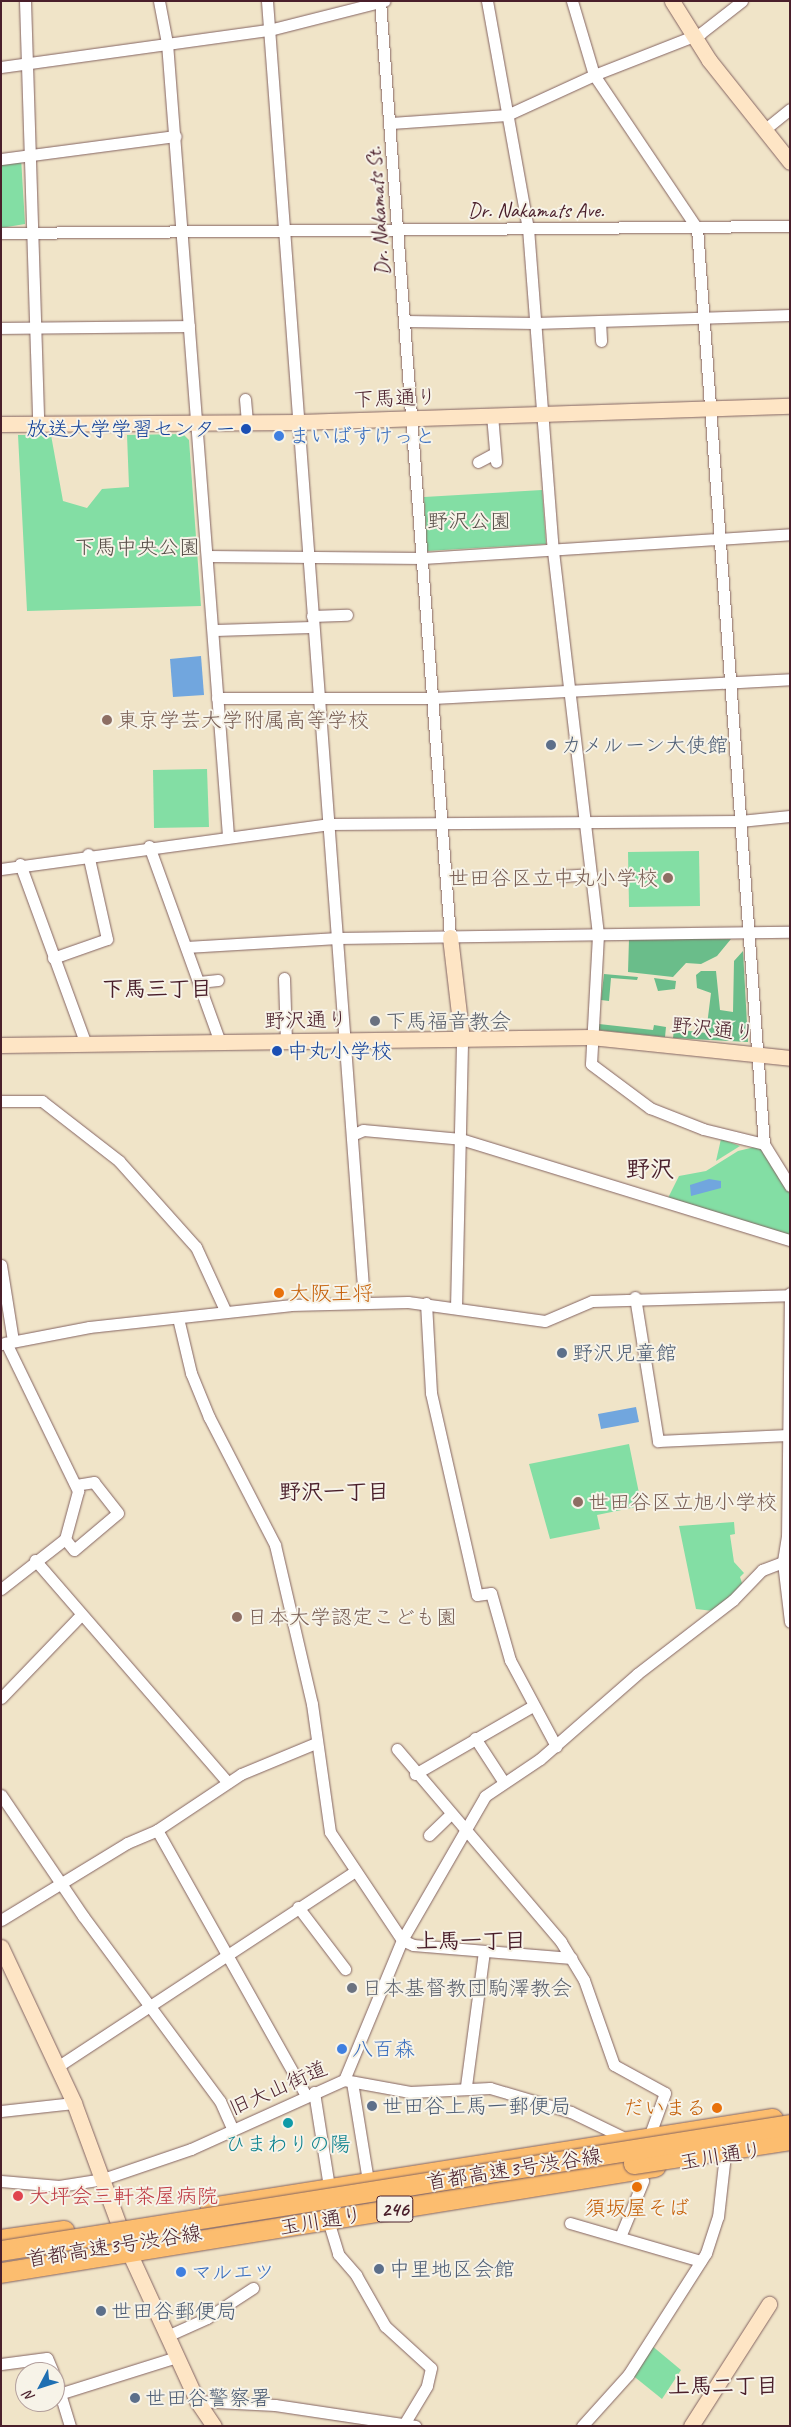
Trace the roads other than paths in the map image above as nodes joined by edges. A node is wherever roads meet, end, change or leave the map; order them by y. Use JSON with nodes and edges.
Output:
{"nodes":[{"id":1,"x":24,"y":1,"type":"edge"},
{"id":2,"x":159,"y":1,"type":"edge"},
{"id":3,"x":267,"y":1,"type":"edge"},
{"id":4,"x":487,"y":1,"type":"edge"},
{"id":5,"x":572,"y":1,"type":"edge"},
{"id":6,"x":672,"y":1,"type":"edge"},
{"id":7,"x":742,"y":1,"type":"edge"},
{"id":8,"x":381,"y":2,"type":"edge"},
{"id":9,"x":269,"y":30,"type":"junction"},
{"id":10,"x":694,"y":36,"type":"junction"},
{"id":11,"x":167,"y":43,"type":"junction"},
{"id":12,"x":26,"y":61,"type":"junction"},
{"id":13,"x":1,"y":67,"type":"edge"},
{"id":14,"x":594,"y":75,"type":"junction"},
{"id":15,"x":790,"y":108,"type":"edge"},
{"id":16,"x":507,"y":114,"type":"junction"},
{"id":17,"x":391,"y":123,"type":"junction"},
{"id":18,"x":764,"y":130,"type":"junction"},
{"id":19,"x":174,"y":136,"type":"junction"},
{"id":20,"x":29,"y":154,"type":"junction"},
{"id":21,"x":1,"y":158,"type":"edge"},
{"id":22,"x":790,"y":162,"type":"edge"},
{"id":23,"x":790,"y":226,"type":"edge"},
{"id":24,"x":528,"y":228,"type":"junction"},
{"id":25,"x":697,"y":228,"type":"junction"},
{"id":26,"x":398,"y":230,"type":"junction"},
{"id":27,"x":283,"y":231,"type":"junction"},
{"id":28,"x":182,"y":232,"type":"junction"},
{"id":29,"x":1,"y":233,"type":"edge"},
{"id":30,"x":32,"y":233,"type":"junction"},
{"id":31,"x":790,"y":315,"type":"edge"},
{"id":32,"x":703,"y":318,"type":"junction"},
{"id":33,"x":406,"y":321,"type":"junction"},
{"id":34,"x":600,"y":321,"type":"junction"},
{"id":35,"x":535,"y":323,"type":"junction"},
{"id":36,"x":189,"y":326,"type":"junction"},
{"id":37,"x":1,"y":328,"type":"edge"},
{"id":38,"x":35,"y":328,"type":"junction"},
{"id":39,"x":601,"y":342,"type":"dead end"},
{"id":40,"x":245,"y":399,"type":"dead end"},
{"id":41,"x":790,"y":406,"type":"edge"},
{"id":42,"x":710,"y":408,"type":"junction"},
{"id":43,"x":542,"y":414,"type":"junction"},
{"id":44,"x":492,"y":415,"type":"junction"},
{"id":45,"x":411,"y":419,"type":"junction"},
{"id":46,"x":247,"y":422,"type":"junction"},
{"id":47,"x":299,"y":422,"type":"junction"},
{"id":48,"x":197,"y":423,"type":"junction"},
{"id":49,"x":1,"y":424,"type":"edge"},
{"id":50,"x":38,"y":424,"type":"junction"},
{"id":51,"x":478,"y":462,"type":"dead end"},
{"id":52,"x":790,"y":534,"type":"edge"},
{"id":53,"x":719,"y":539,"type":"junction"},
{"id":54,"x":553,"y":551,"type":"junction"},
{"id":55,"x":207,"y":556,"type":"junction"},
{"id":56,"x":423,"y":558,"type":"junction"},
{"id":57,"x":308,"y":559,"type":"junction"},
{"id":58,"x":347,"y":615,"type":"dead end"},
{"id":59,"x":313,"y":622,"type":"junction"},
{"id":60,"x":213,"y":630,"type":"junction"},
{"id":61,"x":790,"y":679,"type":"edge"},
{"id":62,"x":731,"y":682,"type":"junction"},
{"id":63,"x":569,"y":690,"type":"junction"},
{"id":64,"x":217,"y":698,"type":"junction"},
{"id":65,"x":318,"y":698,"type":"junction"},
{"id":66,"x":433,"y":698,"type":"junction"},
{"id":67,"x":790,"y":816,"type":"edge"},
{"id":68,"x":740,"y":821,"type":"junction"},
{"id":69,"x":442,"y":822,"type":"junction"},
{"id":70,"x":584,"y":822,"type":"junction"},
{"id":71,"x":328,"y":824,"type":"junction"},
{"id":72,"x":228,"y":835,"type":"junction"},
{"id":73,"x":149,"y":846,"type":"junction"},
{"id":74,"x":88,"y":854,"type":"junction"},
{"id":75,"x":20,"y":864,"type":"junction"},
{"id":76,"x":1,"y":869,"type":"edge"},
{"id":77,"x":591,"y":874,"type":"junction"},
{"id":78,"x":563,"y":876,"type":"dead end"},
{"id":79,"x":790,"y":932,"type":"edge"},
{"id":80,"x":748,"y":933,"type":"junction"},
{"id":81,"x":598,"y":935,"type":"junction"},
{"id":82,"x":450,"y":937,"type":"junction"},
{"id":83,"x":338,"y":938,"type":"junction"},
{"id":84,"x":186,"y":946,"type":"junction"},
{"id":85,"x":54,"y":958,"type":"junction"},
{"id":86,"x":284,"y":978,"type":"dead end"},
{"id":87,"x":218,"y":980,"type":"dead end"},
{"id":88,"x":199,"y":982,"type":"junction"},
{"id":89,"x":591,"y":1037,"type":"junction"},
{"id":90,"x":462,"y":1039,"type":"junction"},
{"id":91,"x":345,"y":1040,"type":"junction"},
{"id":92,"x":220,"y":1042,"type":"junction"},
{"id":93,"x":286,"y":1042,"type":"junction"},
{"id":94,"x":86,"y":1044,"type":"junction"},
{"id":95,"x":1,"y":1046,"type":"edge"},
{"id":96,"x":757,"y":1054,"type":"junction"},
{"id":97,"x":790,"y":1058,"type":"edge"},
{"id":98,"x":1,"y":1100,"type":"edge"},
{"id":99,"x":352,"y":1135,"type":"junction"},
{"id":100,"x":461,"y":1140,"type":"junction"},
{"id":101,"x":764,"y":1144,"type":"junction"},
{"id":102,"x":790,"y":1186,"type":"edge"},
{"id":103,"x":790,"y":1240,"type":"edge"},
{"id":104,"x":1,"y":1265,"type":"edge"},
{"id":105,"x":635,"y":1297,"type":"junction"},
{"id":106,"x":789,"y":1300,"type":"edge"},
{"id":107,"x":364,"y":1301,"type":"junction"},
{"id":108,"x":426,"y":1304,"type":"junction"},
{"id":109,"x":456,"y":1308,"type":"junction"},
{"id":110,"x":225,"y":1310,"type":"junction"},
{"id":111,"x":178,"y":1318,"type":"junction"},
{"id":112,"x":7,"y":1343,"type":"edge"},
{"id":113,"x":788,"y":1435,"type":"junction"},
{"id":114,"x":76,"y":1485,"type":"junction"},
{"id":115,"x":788,"y":1536,"type":"edge"},
{"id":116,"x":65,"y":1539,"type":"junction"},
{"id":117,"x":34,"y":1560,"type":"junction"},
{"id":118,"x":783,"y":1562,"type":"junction"},
{"id":119,"x":1,"y":1590,"type":"edge"},
{"id":120,"x":80,"y":1616,"type":"junction"},
{"id":121,"x":790,"y":1622,"type":"edge"},
{"id":122,"x":1,"y":1698,"type":"edge"},
{"id":123,"x":533,"y":1706,"type":"junction"},
{"id":124,"x":475,"y":1738,"type":"junction"},
{"id":125,"x":316,"y":1743,"type":"junction"},
{"id":126,"x":556,"y":1746,"type":"junction"},
{"id":127,"x":397,"y":1749,"type":"dead end"},
{"id":128,"x":415,"y":1774,"type":"junction"},
{"id":129,"x":227,"y":1782,"type":"junction"},
{"id":130,"x":503,"y":1782,"type":"junction"},
{"id":131,"x":1,"y":1795,"type":"edge"},
{"id":132,"x":451,"y":1814,"type":"junction"},
{"id":133,"x":464,"y":1828,"type":"junction"},
{"id":134,"x":158,"y":1830,"type":"junction"},
{"id":135,"x":429,"y":1835,"type":"dead end"},
{"id":136,"x":355,"y":1871,"type":"junction"},
{"id":137,"x":63,"y":1885,"type":"junction"},
{"id":138,"x":298,"y":1907,"type":"junction"},
{"id":139,"x":1,"y":1920,"type":"edge"},
{"id":140,"x":402,"y":1940,"type":"junction"},
{"id":141,"x":1,"y":1947,"type":"edge"},
{"id":142,"x":484,"y":1951,"type":"junction"},
{"id":143,"x":226,"y":1954,"type":"junction"},
{"id":144,"x":571,"y":1958,"type":"junction"},
{"id":145,"x":345,"y":1969,"type":"dead end"},
{"id":146,"x":148,"y":2007,"type":"junction"},
{"id":147,"x":57,"y":2067,"type":"junction"},
{"id":148,"x":348,"y":2081,"type":"junction"},
{"id":149,"x":466,"y":2086,"type":"junction"},
{"id":150,"x":310,"y":2094,"type":"junction"},
{"id":151,"x":74,"y":2103,"type":"junction"},
{"id":152,"x":1,"y":2111,"type":"edge"},
{"id":153,"x":790,"y":2116,"type":"edge"},
{"id":154,"x":790,"y":2125,"type":"edge"},
{"id":155,"x":232,"y":2128,"type":"junction"},
{"id":156,"x":649,"y":2137,"type":"junction"},
{"id":157,"x":628,"y":2140,"type":"junction"},
{"id":158,"x":790,"y":2140,"type":"edge"},
{"id":159,"x":790,"y":2145,"type":"edge"},
{"id":160,"x":725,"y":2155,"type":"junction"},
{"id":161,"x":103,"y":2179,"type":"junction"},
{"id":162,"x":642,"y":2180,"type":"dead end"},
{"id":163,"x":1,"y":2181,"type":"edge"},
{"id":164,"x":368,"y":2181,"type":"junction"},
{"id":165,"x":331,"y":2187,"type":"junction"},
{"id":166,"x":327,"y":2220,"type":"junction"},
{"id":167,"x":118,"y":2223,"type":"junction"},
{"id":168,"x":570,"y":2223,"type":"dead end"},
{"id":169,"x":620,"y":2237,"type":"junction"},
{"id":170,"x":1,"y":2240,"type":"edge"},
{"id":171,"x":128,"y":2250,"type":"junction"},
{"id":172,"x":1,"y":2251,"type":"edge"},
{"id":173,"x":701,"y":2261,"type":"junction"},
{"id":174,"x":1,"y":2264,"type":"edge"},
{"id":175,"x":1,"y":2273,"type":"edge"},
{"id":176,"x":253,"y":2288,"type":"dead end"},
{"id":177,"x":768,"y":2304,"type":"dead end"},
{"id":178,"x":167,"y":2336,"type":"junction"},
{"id":179,"x":177,"y":2357,"type":"junction"},
{"id":180,"x":15,"y":2362,"type":"edge"},
{"id":181,"x":16,"y":2362,"type":"edge"},
{"id":182,"x":49,"y":2362,"type":"edge"},
{"id":183,"x":1,"y":2364,"type":"edge"},
{"id":184,"x":65,"y":2391,"type":"edge"},
{"id":185,"x":197,"y":2401,"type":"junction"},
{"id":186,"x":65,"y":2405,"type":"edge"},
{"id":187,"x":408,"y":2424,"type":"edge"},
{"id":188,"x":70,"y":2426,"type":"edge"},
{"id":189,"x":214,"y":2426,"type":"edge"},
{"id":190,"x":582,"y":2426,"type":"edge"},
{"id":191,"x":691,"y":2426,"type":"edge"}],
"edges":[{"from":1,"to":12,"type":"street"},
{"from":2,"to":11,"type":"street"},
{"from":3,"to":9,"type":"street"},
{"from":4,"to":16,"type":"street"},
{"from":5,"to":14,"type":"street"},
{"from":6,"to":10,"type":"street"},
{"from":7,"to":10,"type":"street"},
{"from":8,"to":9,"type":"street"},
{"from":8,"to":17,"type":"street","name":"Dr. Nakamats St."},
{"from":9,"to":11,"type":"street"},
{"from":9,"to":27,"type":"street"},
{"from":10,"to":14,"type":"street"},
{"from":10,"to":18,"type":"street"},
{"from":11,"to":12,"type":"street"},
{"from":11,"to":19,"type":"street"},
{"from":12,"to":13,"type":"street"},
{"from":12,"to":20,"type":"street"},
{"from":14,"to":16,"type":"street"},
{"from":14,"to":25,"type":"street"},
{"from":15,"to":18,"type":"street"},
{"from":16,"to":17,"type":"street"},
{"from":16,"to":24,"type":"street"},
{"from":17,"to":26,"type":"street","name":"Dr. Nakamats St."},
{"from":18,"to":22,"type":"street"},
{"from":19,"to":20,"type":"street"},
{"from":19,"to":28,"type":"street"},
{"from":20,"to":21,"type":"street"},
{"from":20,"to":30,"type":"street"},
{"from":23,"to":25,"type":"street","name":"Dr. Nakamats Ave."},
{"from":24,"to":25,"type":"street","name":"Dr. Nakamats Ave."},
{"from":24,"to":26,"type":"street","name":"Dr. Nakamats Ave."},
{"from":24,"to":35,"type":"street"},
{"from":25,"to":32,"type":"street"},
{"from":26,"to":27,"type":"street","name":"Dr. Nakamats Ave."},
{"from":26,"to":33,"type":"street","name":"Dr. Nakamats St."},
{"from":27,"to":28,"type":"street","name":"Dr. Nakamats Ave."},
{"from":27,"to":47,"type":"street"},
{"from":28,"to":30,"type":"street","name":"Dr. Nakamats Ave."},
{"from":28,"to":36,"type":"street"},
{"from":29,"to":30,"type":"street","name":"Dr. Nakamats Ave."},
{"from":30,"to":38,"type":"street"},
{"from":31,"to":32,"type":"street"},
{"from":32,"to":34,"type":"street"},
{"from":32,"to":42,"type":"street"},
{"from":33,"to":35,"type":"street"},
{"from":33,"to":45,"type":"street","name":"Dr. Nakamats St."},
{"from":34,"to":35,"type":"street"},
{"from":34,"to":39,"type":"street"},
{"from":35,"to":43,"type":"street"},
{"from":36,"to":38,"type":"street"},
{"from":36,"to":48,"type":"street"},
{"from":37,"to":38,"type":"street"},
{"from":38,"to":50,"type":"street"},
{"from":40,"to":46,"type":"street"},
{"from":41,"to":42,"type":"street","name":"下馬通り"},
{"from":42,"to":43,"type":"street","name":"下馬通り"},
{"from":42,"to":53,"type":"street"},
{"from":43,"to":44,"type":"street","name":"下馬通り"},
{"from":43,"to":54,"type":"street"},
{"from":44,"to":45,"type":"street","name":"下馬通り"},
{"from":44,"to":51,"type":"street"},
{"from":45,"to":47,"type":"street","name":"下馬通り"},
{"from":45,"to":56,"type":"street","name":"Dr. Nakamats St."},
{"from":46,"to":47,"type":"street","name":"下馬通り"},
{"from":46,"to":48,"type":"street","name":"下馬通り"},
{"from":47,"to":57,"type":"street"},
{"from":48,"to":50,"type":"street","name":"下馬通り"},
{"from":48,"to":55,"type":"street"},
{"from":49,"to":50,"type":"street","name":"下馬通り"},
{"from":52,"to":53,"type":"street"},
{"from":53,"to":54,"type":"street"},
{"from":53,"to":62,"type":"street"},
{"from":54,"to":56,"type":"street"},
{"from":54,"to":63,"type":"street"},
{"from":55,"to":57,"type":"street"},
{"from":55,"to":60,"type":"street"},
{"from":56,"to":57,"type":"street"},
{"from":56,"to":66,"type":"street","name":"Dr. Nakamats St."},
{"from":57,"to":59,"type":"street"},
{"from":58,"to":59,"type":"street"},
{"from":59,"to":60,"type":"street"},
{"from":59,"to":65,"type":"street"},
{"from":60,"to":64,"type":"street"},
{"from":61,"to":62,"type":"street"},
{"from":62,"to":63,"type":"street"},
{"from":62,"to":68,"type":"street"},
{"from":63,"to":66,"type":"street"},
{"from":63,"to":70,"type":"street"},
{"from":64,"to":65,"type":"street"},
{"from":64,"to":72,"type":"street"},
{"from":65,"to":66,"type":"street"},
{"from":65,"to":71,"type":"street"},
{"from":66,"to":69,"type":"street","name":"Dr. Nakamats St."},
{"from":67,"to":68,"type":"street"},
{"from":68,"to":70,"type":"street"},
{"from":68,"to":80,"type":"street"},
{"from":69,"to":70,"type":"street"},
{"from":69,"to":71,"type":"street"},
{"from":69,"to":82,"type":"street","name":"Dr. Nakamats St."},
{"from":70,"to":77,"type":"street"},
{"from":71,"to":72,"type":"street"},
{"from":71,"to":83,"type":"street"},
{"from":72,"to":73,"type":"street"},
{"from":73,"to":74,"type":"street"},
{"from":73,"to":84,"type":"street"},
{"from":74,"to":75,"type":"street"},
{"from":74,"to":85,"type":"street"},
{"from":75,"to":76,"type":"street"},
{"from":75,"to":85,"type":"street"},
{"from":77,"to":78,"type":"street"},
{"from":77,"to":81,"type":"street"},
{"from":79,"to":80,"type":"street"},
{"from":80,"to":81,"type":"street"},
{"from":80,"to":96,"type":"street"},
{"from":81,"to":82,"type":"street"},
{"from":81,"to":89,"type":"street"},
{"from":82,"to":83,"type":"street"},
{"from":82,"to":90,"type":"street"},
{"from":83,"to":84,"type":"street"},
{"from":83,"to":91,"type":"street"},
{"from":84,"to":88,"type":"street"},
{"from":85,"to":94,"type":"street"},
{"from":86,"to":93,"type":"street"},
{"from":87,"to":88,"type":"street"},
{"from":88,"to":92,"type":"street"},
{"from":89,"to":90,"type":"street","name":"野沢通り"},
{"from":89,"to":96,"type":"street","name":"野沢通り"},
{"from":89,"to":101,"type":"street"},
{"from":90,"to":91,"type":"street","name":"野沢通り"},
{"from":90,"to":100,"type":"street"},
{"from":91,"to":93,"type":"street","name":"野沢通り"},
{"from":91,"to":99,"type":"street"},
{"from":92,"to":93,"type":"street","name":"野沢通り"},
{"from":92,"to":94,"type":"street","name":"野沢通り"},
{"from":94,"to":95,"type":"street","name":"野沢通り"},
{"from":96,"to":97,"type":"street","name":"野沢通り"},
{"from":96,"to":101,"type":"street"},
{"from":98,"to":110,"type":"street"},
{"from":99,"to":100,"type":"street"},
{"from":99,"to":107,"type":"street"},
{"from":100,"to":103,"type":"street"},
{"from":100,"to":109,"type":"street"},
{"from":101,"to":102,"type":"street"},
{"from":104,"to":112,"type":"street"},
{"from":105,"to":106,"type":"street"},
{"from":105,"to":109,"type":"street"},
{"from":105,"to":113,"type":"street"},
{"from":106,"to":113,"type":"street"},
{"from":107,"to":108,"type":"street"},
{"from":107,"to":110,"type":"street"},
{"from":108,"to":109,"type":"street"},
{"from":108,"to":123,"type":"street"},
{"from":110,"to":111,"type":"street"},
{"from":111,"to":112,"type":"street"},
{"from":111,"to":125,"type":"street"},
{"from":112,"to":114,"type":"street"},
{"from":113,"to":115,"type":"street"},
{"from":114,"to":116,"type":"street"},
{"from":114,"to":116,"type":"street"},
{"from":115,"to":118,"type":"street"},
{"from":116,"to":117,"type":"street"},
{"from":117,"to":119,"type":"street"},
{"from":117,"to":120,"type":"street"},
{"from":118,"to":121,"type":"street"},
{"from":118,"to":126,"type":"street"},
{"from":120,"to":122,"type":"street"},
{"from":120,"to":129,"type":"street"},
{"from":123,"to":124,"type":"street"},
{"from":123,"to":126,"type":"street"},
{"from":124,"to":128,"type":"street"},
{"from":124,"to":130,"type":"street"},
{"from":125,"to":129,"type":"street"},
{"from":125,"to":136,"type":"street"},
{"from":126,"to":130,"type":"street"},
{"from":127,"to":128,"type":"street"},
{"from":128,"to":132,"type":"street"},
{"from":129,"to":134,"type":"street"},
{"from":130,"to":133,"type":"street"},
{"from":131,"to":137,"type":"street"},
{"from":132,"to":133,"type":"street"},
{"from":132,"to":135,"type":"street"},
{"from":133,"to":140,"type":"street"},
{"from":133,"to":144,"type":"street"},
{"from":134,"to":137,"type":"street"},
{"from":134,"to":143,"type":"street"},
{"from":136,"to":138,"type":"street"},
{"from":136,"to":140,"type":"street"},
{"from":137,"to":139,"type":"street"},
{"from":137,"to":146,"type":"street"},
{"from":138,"to":143,"type":"street"},
{"from":138,"to":145,"type":"street"},
{"from":140,"to":142,"type":"street"},
{"from":140,"to":148,"type":"street"},
{"from":141,"to":147,"type":"street"},
{"from":142,"to":144,"type":"street"},
{"from":142,"to":149,"type":"street"},
{"from":143,"to":146,"type":"street"},
{"from":143,"to":150,"type":"street"},
{"from":144,"to":156,"type":"street"},
{"from":146,"to":147,"type":"street"},
{"from":146,"to":155,"type":"street"},
{"from":147,"to":151,"type":"street"},
{"from":148,"to":149,"type":"street","name":"旧大山街道"},
{"from":148,"to":150,"type":"street","name":"旧大山街道"},
{"from":148,"to":164,"type":"street"},
{"from":149,"to":157,"type":"street","name":"旧大山街道"},
{"from":150,"to":155,"type":"street","name":"旧大山街道"},
{"from":150,"to":165,"type":"street"},
{"from":151,"to":152,"type":"street"},
{"from":151,"to":161,"type":"street"},
{"from":153,"to":156,"type":"highway","name":"玉川通り","number":"246"},
{"from":154,"to":172,"type":"highway","name":"首都高速3号渋谷線","bridge":true},
{"from":155,"to":161,"type":"street","name":"旧大山街道"},
{"from":156,"to":157,"type":"highway","name":"玉川通り","number":"246"},
{"from":157,"to":164,"type":"highway","name":"玉川通り","number":"246"},
{"from":158,"to":174,"type":"highway","name":"首都高速3号渋谷線","bridge":true},
{"from":159,"to":160,"type":"highway","name":"玉川通り","number":"246"},
{"from":160,"to":166,"type":"highway","name":"玉川通り","number":"246"},
{"from":160,"to":173,"type":"street"},
{"from":161,"to":163,"type":"street","name":"旧大山街道"},
{"from":161,"to":167,"type":"street"},
{"from":162,"to":169,"type":"street"},
{"from":164,"to":165,"type":"highway","name":"玉川通り","number":"246"},
{"from":165,"to":166,"type":"street"},
{"from":165,"to":167,"type":"highway","name":"玉川通り","number":"246"},
{"from":166,"to":171,"type":"highway","name":"玉川通り","number":"246"},
{"from":166,"to":187,"type":"street"},
{"from":167,"to":170,"type":"highway","name":"玉川通り","number":"246"},
{"from":167,"to":171,"type":"street"},
{"from":168,"to":169,"type":"street"},
{"from":169,"to":173,"type":"street"},
{"from":171,"to":175,"type":"highway","name":"玉川通り","number":"246"},
{"from":171,"to":178,"type":"street"},
{"from":173,"to":190,"type":"street"},
{"from":176,"to":178,"type":"street"},
{"from":177,"to":191,"type":"street"},
{"from":178,"to":179,"type":"street"},
{"from":179,"to":184,"type":"street"},
{"from":179,"to":185,"type":"street"},
{"from":180,"to":183,"type":"street"},
{"from":181,"to":182,"type":"street"},
{"from":185,"to":187,"type":"street"},
{"from":185,"to":189,"type":"street"},
{"from":186,"to":188,"type":"street"}]}
